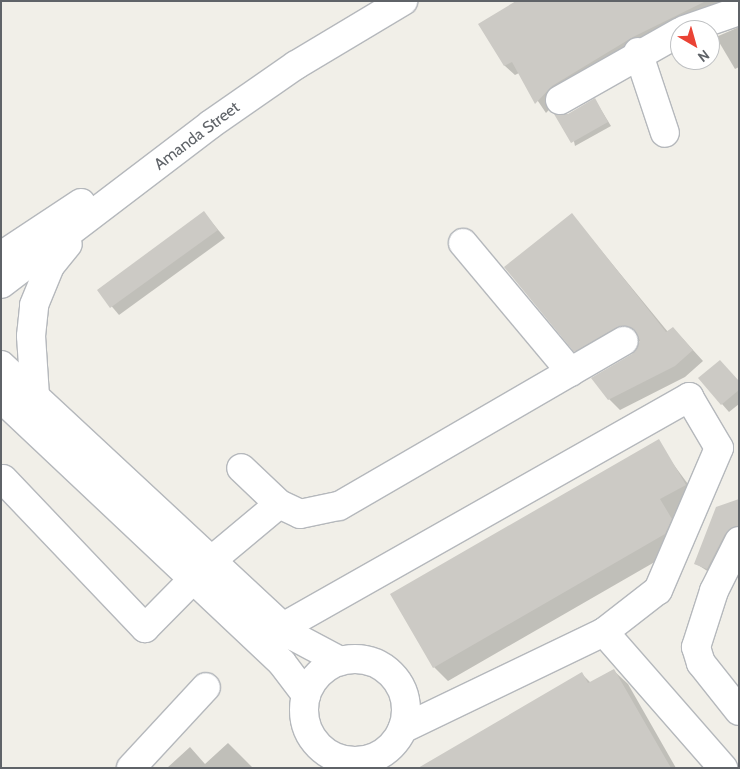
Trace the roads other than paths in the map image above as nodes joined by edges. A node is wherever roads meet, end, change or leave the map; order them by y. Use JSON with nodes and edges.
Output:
{"nodes":[{"id":1,"x":373,"y":1,"type":"edge"},
{"id":2,"x":402,"y":1,"type":"edge"},
{"id":3,"x":739,"y":11,"type":"edge"},
{"id":4,"x":713,"y":20,"type":"edge"},
{"id":5,"x":670,"y":37,"type":"edge"},
{"id":6,"x":638,"y":52,"type":"junction"},
{"id":7,"x":560,"y":100,"type":"dead end"},
{"id":8,"x":665,"y":133,"type":"dead end"},
{"id":9,"x":88,"y":219,"type":"junction"},
{"id":10,"x":463,"y":242,"type":"dead end"},
{"id":11,"x":1,"y":256,"type":"edge"},
{"id":12,"x":1,"y":284,"type":"edge"},
{"id":13,"x":624,"y":341,"type":"dead end"},
{"id":14,"x":1,"y":365,"type":"edge"},
{"id":15,"x":571,"y":372,"type":"junction"},
{"id":16,"x":14,"y":404,"type":"edge"},
{"id":17,"x":241,"y":468,"type":"dead end"},
{"id":18,"x":3,"y":479,"type":"dead end"},
{"id":19,"x":279,"y":504,"type":"junction"},
{"id":20,"x":739,"y":542,"type":"edge"},
{"id":21,"x":212,"y":560,"type":"junction"},
{"id":22,"x":192,"y":580,"type":"junction"},
{"id":23,"x":283,"y":627,"type":"junction"},
{"id":24,"x":604,"y":632,"type":"junction"},
{"id":25,"x":340,"y":661,"type":"junction"},
{"id":26,"x":206,"y":687,"type":"dead end"},
{"id":27,"x":306,"y":695,"type":"junction"},
{"id":28,"x":739,"y":711,"type":"edge"},
{"id":29,"x":402,"y":729,"type":"junction"},
{"id":30,"x":326,"y":761,"type":"edge"},
{"id":31,"x":365,"y":764,"type":"edge"},
{"id":32,"x":131,"y":768,"type":"edge"},
{"id":33,"x":723,"y":768,"type":"edge"}],
"edges":[{"from":1,"to":11,"type":"street","name":"Amanda Street"},
{"from":2,"to":9,"type":"street","name":"Amanda Street"},
{"from":3,"to":4,"type":"street"},
{"from":5,"to":6,"type":"street"},
{"from":6,"to":7,"type":"street"},
{"from":6,"to":8,"type":"street"},
{"from":9,"to":12,"type":"street","name":"Amanda Street"},
{"from":9,"to":16,"type":"street"},
{"from":10,"to":15,"type":"street"},
{"from":13,"to":15,"type":"street"},
{"from":14,"to":16,"type":"street"},
{"from":15,"to":19,"type":"street"},
{"from":16,"to":21,"type":"street"},
{"from":16,"to":22,"type":"street"},
{"from":17,"to":19,"type":"street"},
{"from":18,"to":22,"type":"street"},
{"from":19,"to":21,"type":"street"},
{"from":20,"to":28,"type":"street"},
{"from":21,"to":22,"type":"street"},
{"from":21,"to":23,"type":"street"},
{"from":22,"to":27,"type":"street"},
{"from":23,"to":24,"type":"street"},
{"from":23,"to":25,"type":"street"},
{"from":24,"to":29,"type":"street"},
{"from":24,"to":33,"type":"street"},
{"from":25,"to":27,"type":"street"},
{"from":25,"to":29,"type":"street"},
{"from":26,"to":32,"type":"street"},
{"from":27,"to":30,"type":"street"},
{"from":29,"to":31,"type":"street"},
{"from":30,"to":31,"type":"street"}]}
